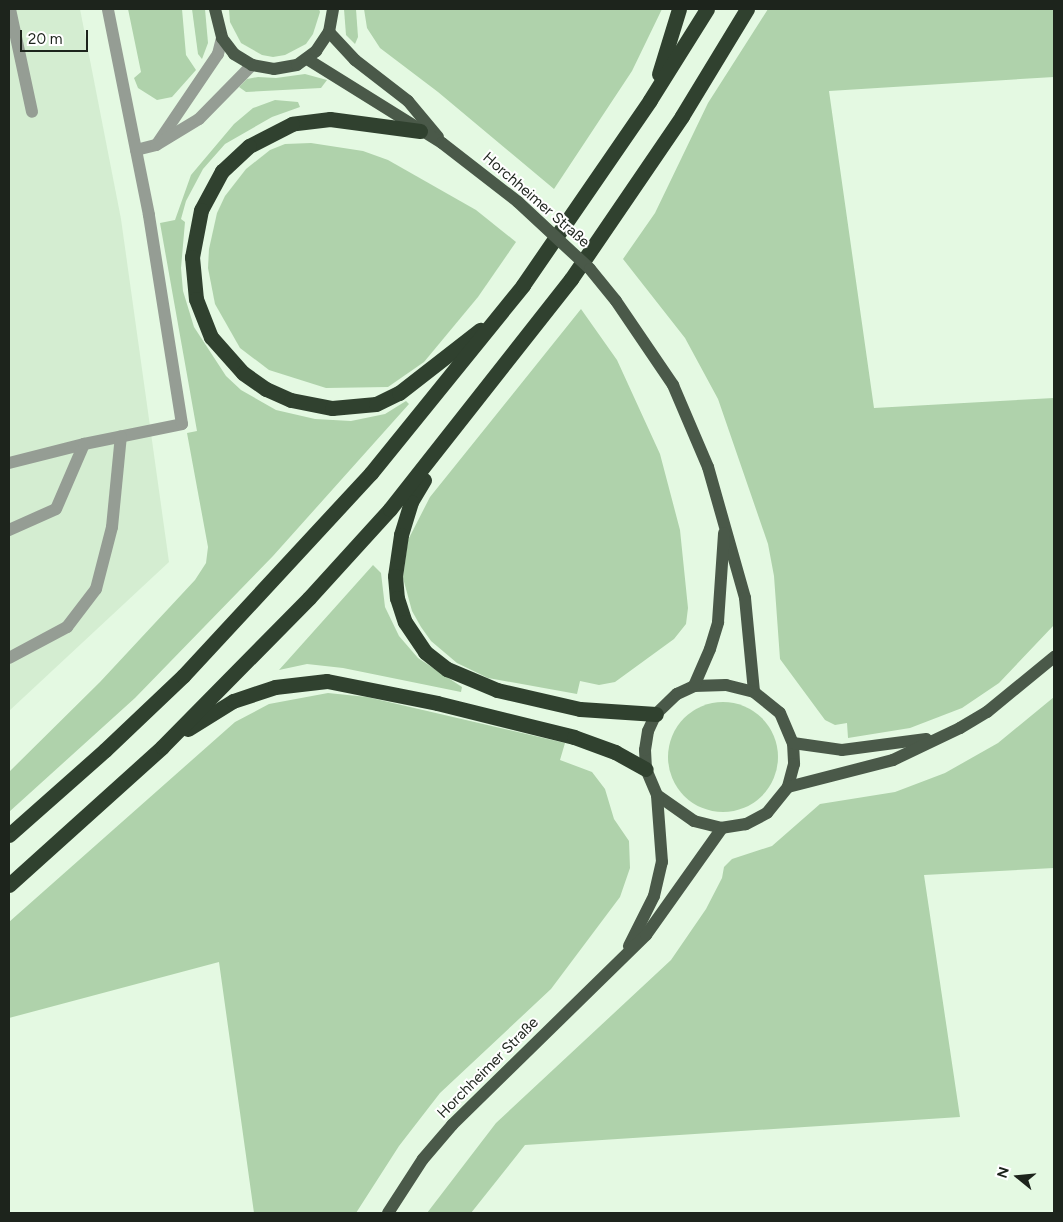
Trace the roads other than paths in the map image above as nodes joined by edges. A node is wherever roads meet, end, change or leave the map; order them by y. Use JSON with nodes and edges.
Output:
{"nodes":[{"id":1,"x":10,"y":9,"type":"edge"},
{"id":2,"x":108,"y":9,"type":"edge"},
{"id":3,"x":215,"y":9,"type":"edge"},
{"id":4,"x":333,"y":9,"type":"edge"},
{"id":5,"x":680,"y":9,"type":"edge"},
{"id":6,"x":707,"y":9,"type":"edge"},
{"id":7,"x":747,"y":9,"type":"edge"},
{"id":8,"x":329,"y":32,"type":"junction"},
{"id":9,"x":222,"y":38,"type":"junction"},
{"id":10,"x":307,"y":59,"type":"junction"},
{"id":11,"x":252,"y":65,"type":"junction"},
{"id":12,"x":650,"y":100,"type":"junction"},
{"id":13,"x":32,"y":112,"type":"dead end"},
{"id":14,"x":420,"y":131,"type":"junction"},
{"id":15,"x":442,"y":143,"type":"junction"},
{"id":16,"x":156,"y":145,"type":"junction"},
{"id":17,"x":136,"y":150,"type":"junction"},
{"id":18,"x":503,"y":312,"type":"junction"},
{"id":19,"x":121,"y":436,"type":"junction"},
{"id":20,"x":449,"y":438,"type":"junction"},
{"id":21,"x":84,"y":444,"type":"junction"},
{"id":22,"x":9,"y":462,"type":"edge"},
{"id":23,"x":725,"y":523,"type":"junction"},
{"id":24,"x":9,"y":530,"type":"edge"},
{"id":25,"x":1054,"y":657,"type":"edge"},
{"id":26,"x":9,"y":658,"type":"edge"},
{"id":27,"x":694,"y":686,"type":"junction"},
{"id":28,"x":754,"y":692,"type":"junction"},
{"id":29,"x":656,"y":714,"type":"junction"},
{"id":30,"x":941,"y":737,"type":"junction"},
{"id":31,"x":793,"y":743,"type":"junction"},
{"id":32,"x":162,"y":747,"type":"junction"},
{"id":33,"x":646,"y":769,"type":"junction"},
{"id":34,"x":788,"y":788,"type":"junction"},
{"id":35,"x":657,"y":795,"type":"junction"},
{"id":36,"x":722,"y":828,"type":"junction"},
{"id":37,"x":9,"y":835,"type":"edge"},
{"id":38,"x":9,"y":885,"type":"edge"},
{"id":39,"x":623,"y":957,"type":"junction"},
{"id":40,"x":388,"y":1213,"type":"edge"}],
"edges":[{"from":1,"to":13,"type":"lane"},
{"from":2,"to":17,"type":"lane"},
{"from":3,"to":9,"type":"main road"},
{"from":4,"to":8,"type":"main road"},
{"from":5,"to":12,"type":"highway"},
{"from":6,"to":12,"type":"highway"},
{"from":7,"to":20,"type":"highway"},
{"from":8,"to":10,"type":"main road"},
{"from":8,"to":15,"type":"main road","name":"Horchheimer Straße"},
{"from":9,"to":11,"type":"main road"},
{"from":9,"to":16,"type":"lane"},
{"from":10,"to":11,"type":"main road"},
{"from":10,"to":14,"type":"main road","name":"Horchheimer Straße"},
{"from":11,"to":16,"type":"lane"},
{"from":12,"to":18,"type":"highway"},
{"from":14,"to":15,"type":"main road","name":"Horchheimer Straße"},
{"from":14,"to":18,"type":"highway"},
{"from":15,"to":23,"type":"main road","name":"Horchheimer Straße","bridge":true},
{"from":16,"to":17,"type":"lane"},
{"from":17,"to":19,"type":"lane"},
{"from":18,"to":37,"type":"highway"},
{"from":19,"to":21,"type":"lane"},
{"from":19,"to":26,"type":"lane"},
{"from":20,"to":29,"type":"highway"},
{"from":20,"to":32,"type":"highway"},
{"from":21,"to":22,"type":"lane"},
{"from":21,"to":24,"type":"lane"},
{"from":23,"to":27,"type":"main road","name":"Horchheimer Straße"},
{"from":23,"to":28,"type":"main road","name":"Horchheimer Straße"},
{"from":25,"to":30,"type":"main road"},
{"from":27,"to":28,"type":"main road"},
{"from":27,"to":29,"type":"main road"},
{"from":28,"to":31,"type":"main road"},
{"from":29,"to":33,"type":"main road"},
{"from":30,"to":31,"type":"main road"},
{"from":30,"to":34,"type":"main road"},
{"from":31,"to":34,"type":"main road"},
{"from":32,"to":33,"type":"highway"},
{"from":32,"to":38,"type":"highway"},
{"from":33,"to":35,"type":"main road"},
{"from":34,"to":36,"type":"main road"},
{"from":35,"to":36,"type":"main road"},
{"from":35,"to":39,"type":"main road","name":"Horchheimer Straße"},
{"from":36,"to":39,"type":"main road","name":"Horchheimer Straße"},
{"from":39,"to":40,"type":"main road","name":"Horchheimer Straße"}]}
